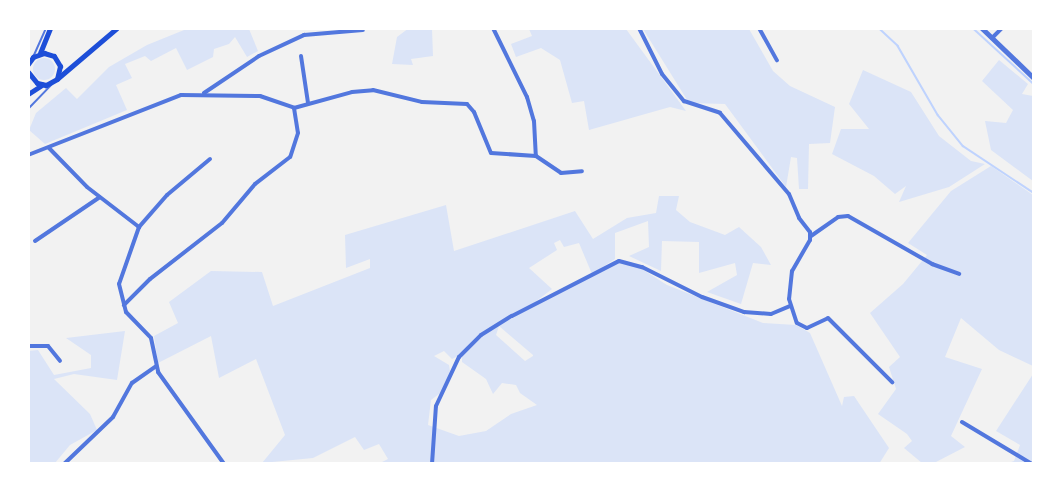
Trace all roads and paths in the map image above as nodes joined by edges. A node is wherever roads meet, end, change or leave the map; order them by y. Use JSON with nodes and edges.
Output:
{"nodes":[{"id":1,"x":48,"y":28,"type":"edge"},
{"id":2,"x":117,"y":28,"type":"edge"},
{"id":3,"x":493,"y":28,"type":"edge"},
{"id":4,"x":639,"y":28,"type":"edge"},
{"id":5,"x":759,"y":28,"type":"edge"},
{"id":6,"x":982,"y":28,"type":"edge"},
{"id":7,"x":1002,"y":28,"type":"edge"},
{"id":8,"x":363,"y":30,"type":"edge"},
{"id":9,"x":992,"y":38,"type":"junction"},
{"id":10,"x":40,"y":53,"type":"junction"},
{"id":11,"x":302,"y":56,"type":"dead end"},
{"id":12,"x":31,"y":57,"type":"edge"},
{"id":13,"x":777,"y":60,"type":"dead end"},
{"id":14,"x":28,"y":64,"type":"edge"},
{"id":15,"x":29,"y":74,"type":"edge"},
{"id":16,"x":1034,"y":78,"type":"edge"},
{"id":17,"x":55,"y":80,"type":"junction"},
{"id":18,"x":28,"y":82,"type":"edge"},
{"id":19,"x":42,"y":85,"type":"junction"},
{"id":20,"x":28,"y":94,"type":"edge"},
{"id":21,"x":203,"y":94,"type":"junction"},
{"id":22,"x":308,"y":103,"type":"junction"},
{"id":23,"x":294,"y":108,"type":"junction"},
{"id":24,"x":28,"y":109,"type":"edge"},
{"id":25,"x":49,"y":148,"type":"junction"},
{"id":26,"x":28,"y":156,"type":"edge"},
{"id":27,"x":536,"y":156,"type":"junction"},
{"id":28,"x":210,"y":159,"type":"dead end"},
{"id":29,"x":582,"y":171,"type":"dead end"},
{"id":30,"x":100,"y":197,"type":"junction"},
{"id":31,"x":139,"y":227,"type":"junction"},
{"id":32,"x":811,"y":236,"type":"junction"},
{"id":33,"x":35,"y":241,"type":"dead end"},
{"id":34,"x":959,"y":274,"type":"dead end"},
{"id":35,"x":124,"y":305,"type":"junction"},
{"id":36,"x":790,"y":306,"type":"junction"},
{"id":37,"x":28,"y":346,"type":"edge"},
{"id":38,"x":60,"y":360,"type":"dead end"},
{"id":39,"x":156,"y":366,"type":"junction"},
{"id":40,"x":892,"y":382,"type":"dead end"},
{"id":41,"x":962,"y":422,"type":"dead end"},
{"id":42,"x":63,"y":464,"type":"edge"},
{"id":43,"x":224,"y":464,"type":"edge"},
{"id":44,"x":432,"y":464,"type":"edge"},
{"id":45,"x":1032,"y":464,"type":"edge"}],
"edges":[{"from":1,"to":10,"type":"main road"},
{"from":1,"to":12,"type":"lane"},
{"from":2,"to":17,"type":"main road"},
{"from":3,"to":27,"type":"street"},
{"from":4,"to":32,"type":"street"},
{"from":5,"to":13,"type":"street"},
{"from":6,"to":9,"type":"street"},
{"from":7,"to":9,"type":"street"},
{"from":8,"to":21,"type":"street"},
{"from":9,"to":16,"type":"street"},
{"from":10,"to":12,"type":"main road"},
{"from":10,"to":17,"type":"main road"},
{"from":11,"to":22,"type":"street"},
{"from":12,"to":14,"type":"main road"},
{"from":15,"to":18,"type":"main road"},
{"from":15,"to":19,"type":"main road"},
{"from":17,"to":19,"type":"main road"},
{"from":17,"to":24,"type":"lane"},
{"from":19,"to":20,"type":"main road"},
{"from":21,"to":23,"type":"street"},
{"from":21,"to":25,"type":"street"},
{"from":22,"to":23,"type":"street"},
{"from":22,"to":27,"type":"street"},
{"from":23,"to":35,"type":"street"},
{"from":25,"to":26,"type":"street"},
{"from":25,"to":30,"type":"street"},
{"from":27,"to":29,"type":"street"},
{"from":28,"to":31,"type":"street"},
{"from":30,"to":31,"type":"street"},
{"from":30,"to":33,"type":"street"},
{"from":31,"to":35,"type":"street"},
{"from":32,"to":34,"type":"street"},
{"from":32,"to":36,"type":"street"},
{"from":35,"to":39,"type":"street"},
{"from":36,"to":40,"type":"street"},
{"from":36,"to":44,"type":"street"},
{"from":37,"to":38,"type":"street"},
{"from":39,"to":42,"type":"street"},
{"from":39,"to":43,"type":"street"},
{"from":41,"to":45,"type":"street"}]}
